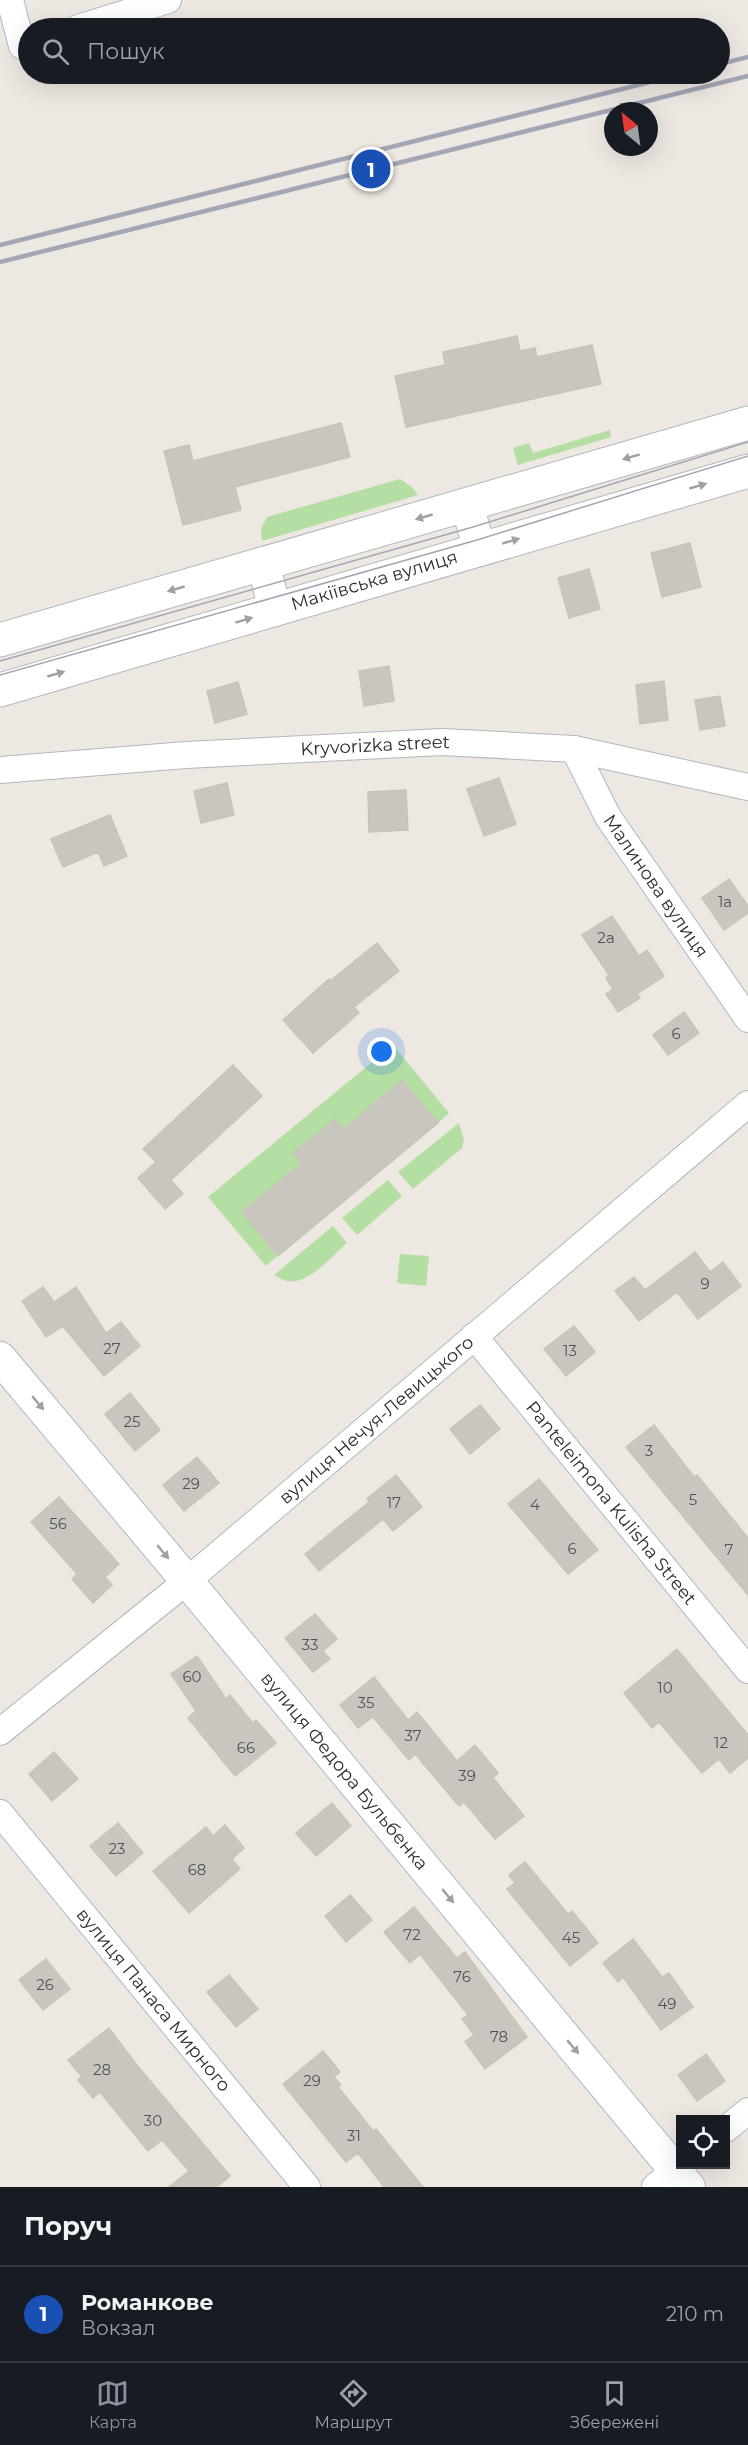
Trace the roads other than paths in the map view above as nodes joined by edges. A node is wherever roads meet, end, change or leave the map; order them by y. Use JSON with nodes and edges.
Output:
{"nodes":[{"id":1,"x":10,"y":0,"type":"edge"},
{"id":2,"x":168,"y":0,"type":"edge"},
{"id":3,"x":110,"y":18,"type":"edge"},
{"id":4,"x":17,"y":47,"type":"edge"},
{"id":5,"x":748,"y":423,"type":"edge"},
{"id":6,"x":748,"y":471,"type":"edge"},
{"id":7,"x":467,"y":505,"type":"junction"},
{"id":8,"x":480,"y":550,"type":"junction"},
{"id":9,"x":263,"y":563,"type":"junction"},
{"id":10,"x":275,"y":610,"type":"junction"},
{"id":11,"x":0,"y":640,"type":"edge"},
{"id":12,"x":0,"y":690,"type":"edge"},
{"id":13,"x":574,"y":749,"type":"junction"},
{"id":14,"x":0,"y":770,"type":"edge"},
{"id":15,"x":748,"y":787,"type":"edge"},
{"id":16,"x":748,"y":1019,"type":"edge"},
{"id":17,"x":748,"y":1104,"type":"edge"},
{"id":18,"x":474,"y":1336,"type":"junction"},
{"id":19,"x":0,"y":1358,"type":"edge"},
{"id":20,"x":187,"y":1581,"type":"junction"},
{"id":21,"x":748,"y":1670,"type":"edge"},
{"id":22,"x":0,"y":1732,"type":"edge"},
{"id":23,"x":0,"y":1813,"type":"edge"},
{"id":24,"x":748,"y":2110,"type":"edge"},
{"id":25,"x":730,"y":2126,"type":"edge"},
{"id":26,"x":675,"y":2177,"type":"edge"},
{"id":27,"x":307,"y":2187,"type":"edge"}],
"edges":[{"from":1,"to":4,"type":"street"},
{"from":2,"to":3,"type":"street"},
{"from":5,"to":7,"type":"main road","one_way":true},
{"from":8,"to":6,"type":"main road","name":"Макіївська вулиця","one_way":true},
{"from":7,"to":8,"type":"street"},
{"from":7,"to":9,"type":"main road","one_way":true},
{"from":8,"to":10,"type":"main road","name":"Макіївська вулиця"},
{"from":9,"to":10,"type":"street"},
{"from":9,"to":11,"type":"main road","one_way":true},
{"from":12,"to":10,"type":"main road","name":"Макіївська вулиця","one_way":true},
{"from":13,"to":14,"type":"street","name":"Kryvorizka street"},
{"from":13,"to":15,"type":"street","name":"Kryvorizka street"},
{"from":13,"to":16,"type":"street","name":"Малинова вулиця"},
{"from":17,"to":18,"type":"street","name":"вулиця Нечуя-Левицького"},
{"from":18,"to":20,"type":"street","name":"вулиця Нечуя-Левицького"},
{"from":18,"to":21,"type":"street","name":"Panteleimona Kulisha Street"},
{"from":19,"to":20,"type":"street","name":"вулиця Федора Бульбенка","one_way":true},
{"from":20,"to":22,"type":"street","name":"вулиця Нечуя-Левицького"},
{"from":20,"to":26,"type":"street","name":"вулиця Федора Бульбенка","one_way":true},
{"from":23,"to":27,"type":"street","name":"вулиця Панаса Мирного"},
{"from":24,"to":25,"type":"street"}]}
